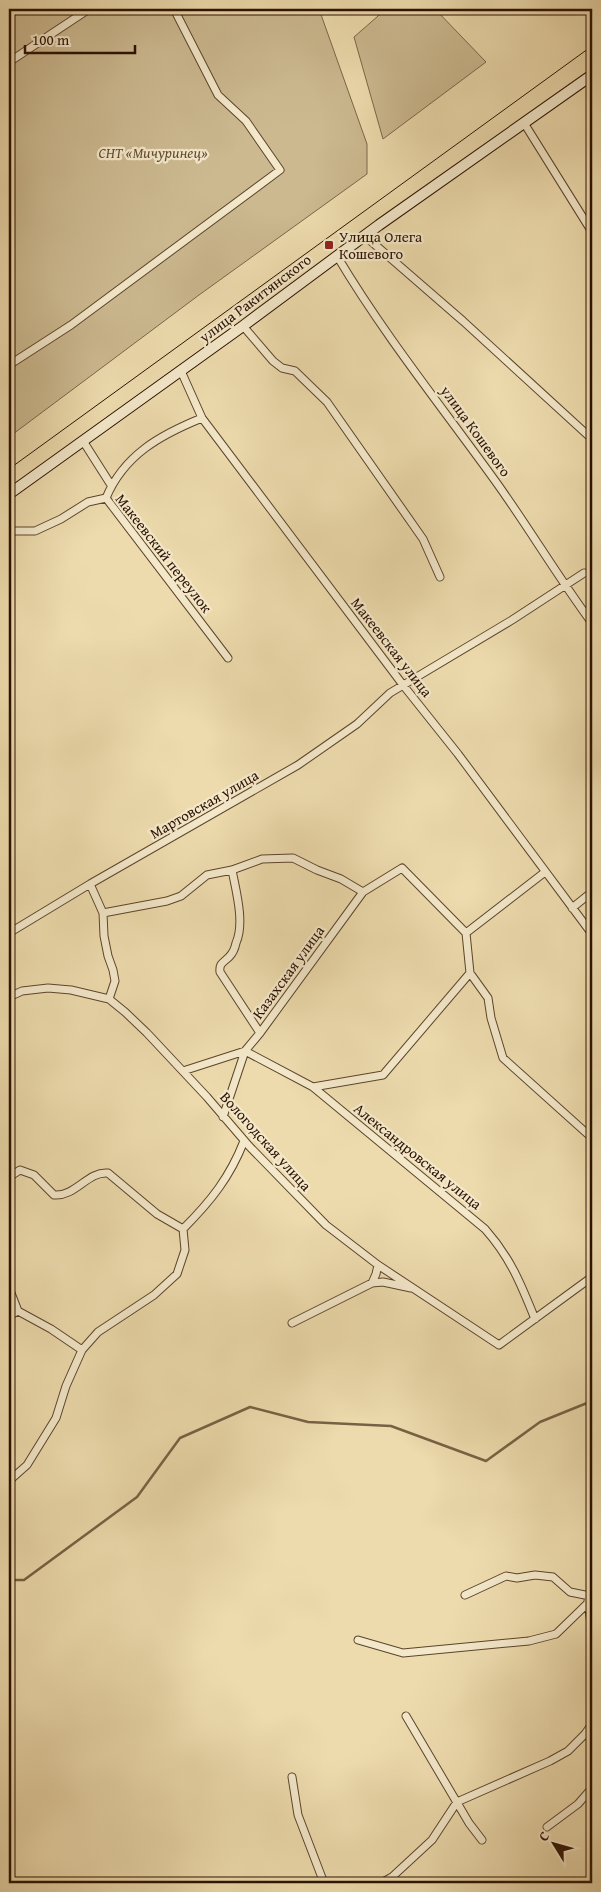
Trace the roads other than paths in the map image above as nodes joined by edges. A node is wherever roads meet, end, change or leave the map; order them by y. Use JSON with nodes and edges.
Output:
{"nodes":[{"id":1,"x":89,"y":9,"type":"edge"},
{"id":2,"x":174,"y":9,"type":"edge"},
{"id":3,"x":9,"y":62,"type":"edge"},
{"id":4,"x":592,"y":75,"type":"edge"},
{"id":5,"x":524,"y":123,"type":"junction"},
{"id":6,"x":592,"y":232,"type":"edge"},
{"id":7,"x":365,"y":236,"type":"junction"},
{"id":8,"x":337,"y":256,"type":"junction"},
{"id":9,"x":244,"y":326,"type":"junction"},
{"id":10,"x":9,"y":365,"type":"edge"},
{"id":11,"x":181,"y":371,"type":"junction"},
{"id":12,"x":202,"y":418,"type":"junction"},
{"id":13,"x":592,"y":439,"type":"edge"},
{"id":14,"x":83,"y":441,"type":"junction"},
{"id":15,"x":111,"y":485,"type":"junction"},
{"id":16,"x":9,"y":494,"type":"edge"},
{"id":17,"x":106,"y":498,"type":"junction"},
{"id":18,"x":9,"y":531,"type":"edge"},
{"id":19,"x":584,"y":574,"type":"dead end"},
{"id":20,"x":440,"y":577,"type":"dead end"},
{"id":21,"x":564,"y":586,"type":"junction"},
{"id":22,"x":592,"y":622,"type":"edge"},
{"id":23,"x":228,"y":658,"type":"dead end"},
{"id":24,"x":403,"y":685,"type":"junction"},
{"id":25,"x":232,"y":870,"type":"junction"},
{"id":26,"x":545,"y":872,"type":"junction"},
{"id":27,"x":90,"y":884,"type":"junction"},
{"id":28,"x":362,"y":892,"type":"junction"},
{"id":29,"x":592,"y":892,"type":"edge"},
{"id":30,"x":572,"y":908,"type":"junction"},
{"id":31,"x":103,"y":913,"type":"junction"},
{"id":32,"x":9,"y":933,"type":"edge"},
{"id":33,"x":466,"y":933,"type":"junction"},
{"id":34,"x":592,"y":934,"type":"edge"},
{"id":35,"x":470,"y":973,"type":"junction"},
{"id":36,"x":9,"y":997,"type":"edge"},
{"id":37,"x":109,"y":999,"type":"junction"},
{"id":38,"x":260,"y":1033,"type":"junction"},
{"id":39,"x":245,"y":1050,"type":"junction"},
{"id":40,"x":183,"y":1071,"type":"junction"},
{"id":41,"x":313,"y":1087,"type":"junction"},
{"id":42,"x":223,"y":1117,"type":"junction"},
{"id":43,"x":592,"y":1138,"type":"edge"},
{"id":44,"x":244,"y":1141,"type":"junction"},
{"id":45,"x":9,"y":1177,"type":"edge"},
{"id":46,"x":183,"y":1229,"type":"junction"},
{"id":47,"x":378,"y":1265,"type":"junction"},
{"id":48,"x":592,"y":1277,"type":"edge"},
{"id":49,"x":372,"y":1283,"type":"junction"},
{"id":50,"x":9,"y":1288,"type":"edge"},
{"id":51,"x":416,"y":1289,"type":"junction"},
{"id":52,"x":18,"y":1311,"type":"junction"},
{"id":53,"x":9,"y":1316,"type":"edge"},
{"id":54,"x":535,"y":1319,"type":"junction"},
{"id":55,"x":292,"y":1323,"type":"dead end"},
{"id":56,"x":82,"y":1350,"type":"junction"},
{"id":57,"x":9,"y":1481,"type":"edge"},
{"id":58,"x":465,"y":1594,"type":"dead end"},
{"id":59,"x":590,"y":1598,"type":"edge"},
{"id":60,"x":592,"y":1632,"type":"edge"},
{"id":61,"x":358,"y":1640,"type":"dead end"},
{"id":62,"x":406,"y":1716,"type":"dead end"},
{"id":63,"x":592,"y":1724,"type":"edge"},
{"id":64,"x":292,"y":1777,"type":"dead end"},
{"id":65,"x":592,"y":1788,"type":"edge"},
{"id":66,"x":457,"y":1802,"type":"junction"},
{"id":67,"x":547,"y":1828,"type":"dead end"},
{"id":68,"x":482,"y":1840,"type":"dead end"},
{"id":69,"x":324,"y":1883,"type":"edge"},
{"id":70,"x":382,"y":1883,"type":"edge"}],
"edges":[{"from":1,"to":3,"type":"street"},
{"from":2,"to":10,"type":"street"},
{"from":4,"to":5,"type":"main road","name":"улица Ракитянского"},
{"from":5,"to":6,"type":"street"},
{"from":5,"to":7,"type":"main road","name":"улица Ракитянского"},
{"from":7,"to":8,"type":"main road","name":"улица Ракитянского"},
{"from":7,"to":13,"type":"street"},
{"from":8,"to":9,"type":"main road","name":"улица Ракитянского"},
{"from":8,"to":21,"type":"street","name":"улица Кошевого"},
{"from":9,"to":11,"type":"main road","name":"улица Ракитянского"},
{"from":9,"to":20,"type":"street"},
{"from":11,"to":12,"type":"street","name":"Макеевская улица"},
{"from":11,"to":14,"type":"main road","name":"улица Ракитянского"},
{"from":12,"to":15,"type":"street"},
{"from":12,"to":24,"type":"street","name":"Макеевская улица"},
{"from":14,"to":15,"type":"street"},
{"from":14,"to":16,"type":"main road","name":"улица Ракитянского"},
{"from":15,"to":17,"type":"street"},
{"from":17,"to":18,"type":"street","name":"Макеевский переулок"},
{"from":17,"to":23,"type":"street","name":"Макеевский переулок"},
{"from":19,"to":21,"type":"street","name":"Мартовская улица"},
{"from":21,"to":22,"type":"street","name":"улица Кошевого"},
{"from":21,"to":24,"type":"street","name":"Мартовская улица"},
{"from":24,"to":26,"type":"street","name":"Макеевская улица"},
{"from":24,"to":27,"type":"street","name":"Мартовская улица"},
{"from":25,"to":28,"type":"street"},
{"from":25,"to":31,"type":"street"},
{"from":25,"to":38,"type":"street"},
{"from":26,"to":30,"type":"street","name":"Макеевская улица"},
{"from":26,"to":33,"type":"street"},
{"from":27,"to":31,"type":"street"},
{"from":27,"to":32,"type":"street","name":"Мартовская улица"},
{"from":28,"to":33,"type":"street","name":"Казахская улица"},
{"from":28,"to":38,"type":"street","name":"Казахская улица"},
{"from":29,"to":30,"type":"street"},
{"from":30,"to":34,"type":"street","name":"Макеевская улица"},
{"from":31,"to":37,"type":"street"},
{"from":33,"to":35,"type":"street"},
{"from":35,"to":41,"type":"street"},
{"from":35,"to":43,"type":"street"},
{"from":36,"to":37,"type":"street","name":"Вологодская улица"},
{"from":37,"to":40,"type":"street","name":"Вологодская улица"},
{"from":38,"to":39,"type":"street","name":"Казахская улица"},
{"from":39,"to":40,"type":"street","name":"Казахская улица"},
{"from":39,"to":41,"type":"street","name":"Александровская улица"},
{"from":39,"to":42,"type":"street"},
{"from":40,"to":42,"type":"street","name":"Вологодская улица"},
{"from":41,"to":54,"type":"street","name":"Александровская улица"},
{"from":42,"to":44,"type":"street","name":"Вологодская улица"},
{"from":44,"to":46,"type":"street"},
{"from":44,"to":47,"type":"street","name":"Вологодская улица"},
{"from":45,"to":46,"type":"street"},
{"from":46,"to":56,"type":"street"},
{"from":47,"to":49,"type":"street"},
{"from":47,"to":51,"type":"street","name":"Вологодская улица"},
{"from":48,"to":54,"type":"street"},
{"from":49,"to":51,"type":"street"},
{"from":49,"to":55,"type":"street"},
{"from":50,"to":52,"type":"street"},
{"from":51,"to":54,"type":"street","name":"Вологодская улица"},
{"from":52,"to":53,"type":"street"},
{"from":52,"to":56,"type":"street"},
{"from":56,"to":57,"type":"street"},
{"from":58,"to":59,"type":"street"},
{"from":59,"to":60,"type":"street"},
{"from":59,"to":61,"type":"street"},
{"from":62,"to":66,"type":"street"},
{"from":63,"to":66,"type":"street"},
{"from":64,"to":69,"type":"street"},
{"from":65,"to":67,"type":"street"},
{"from":66,"to":68,"type":"street"},
{"from":66,"to":70,"type":"street"}]}
